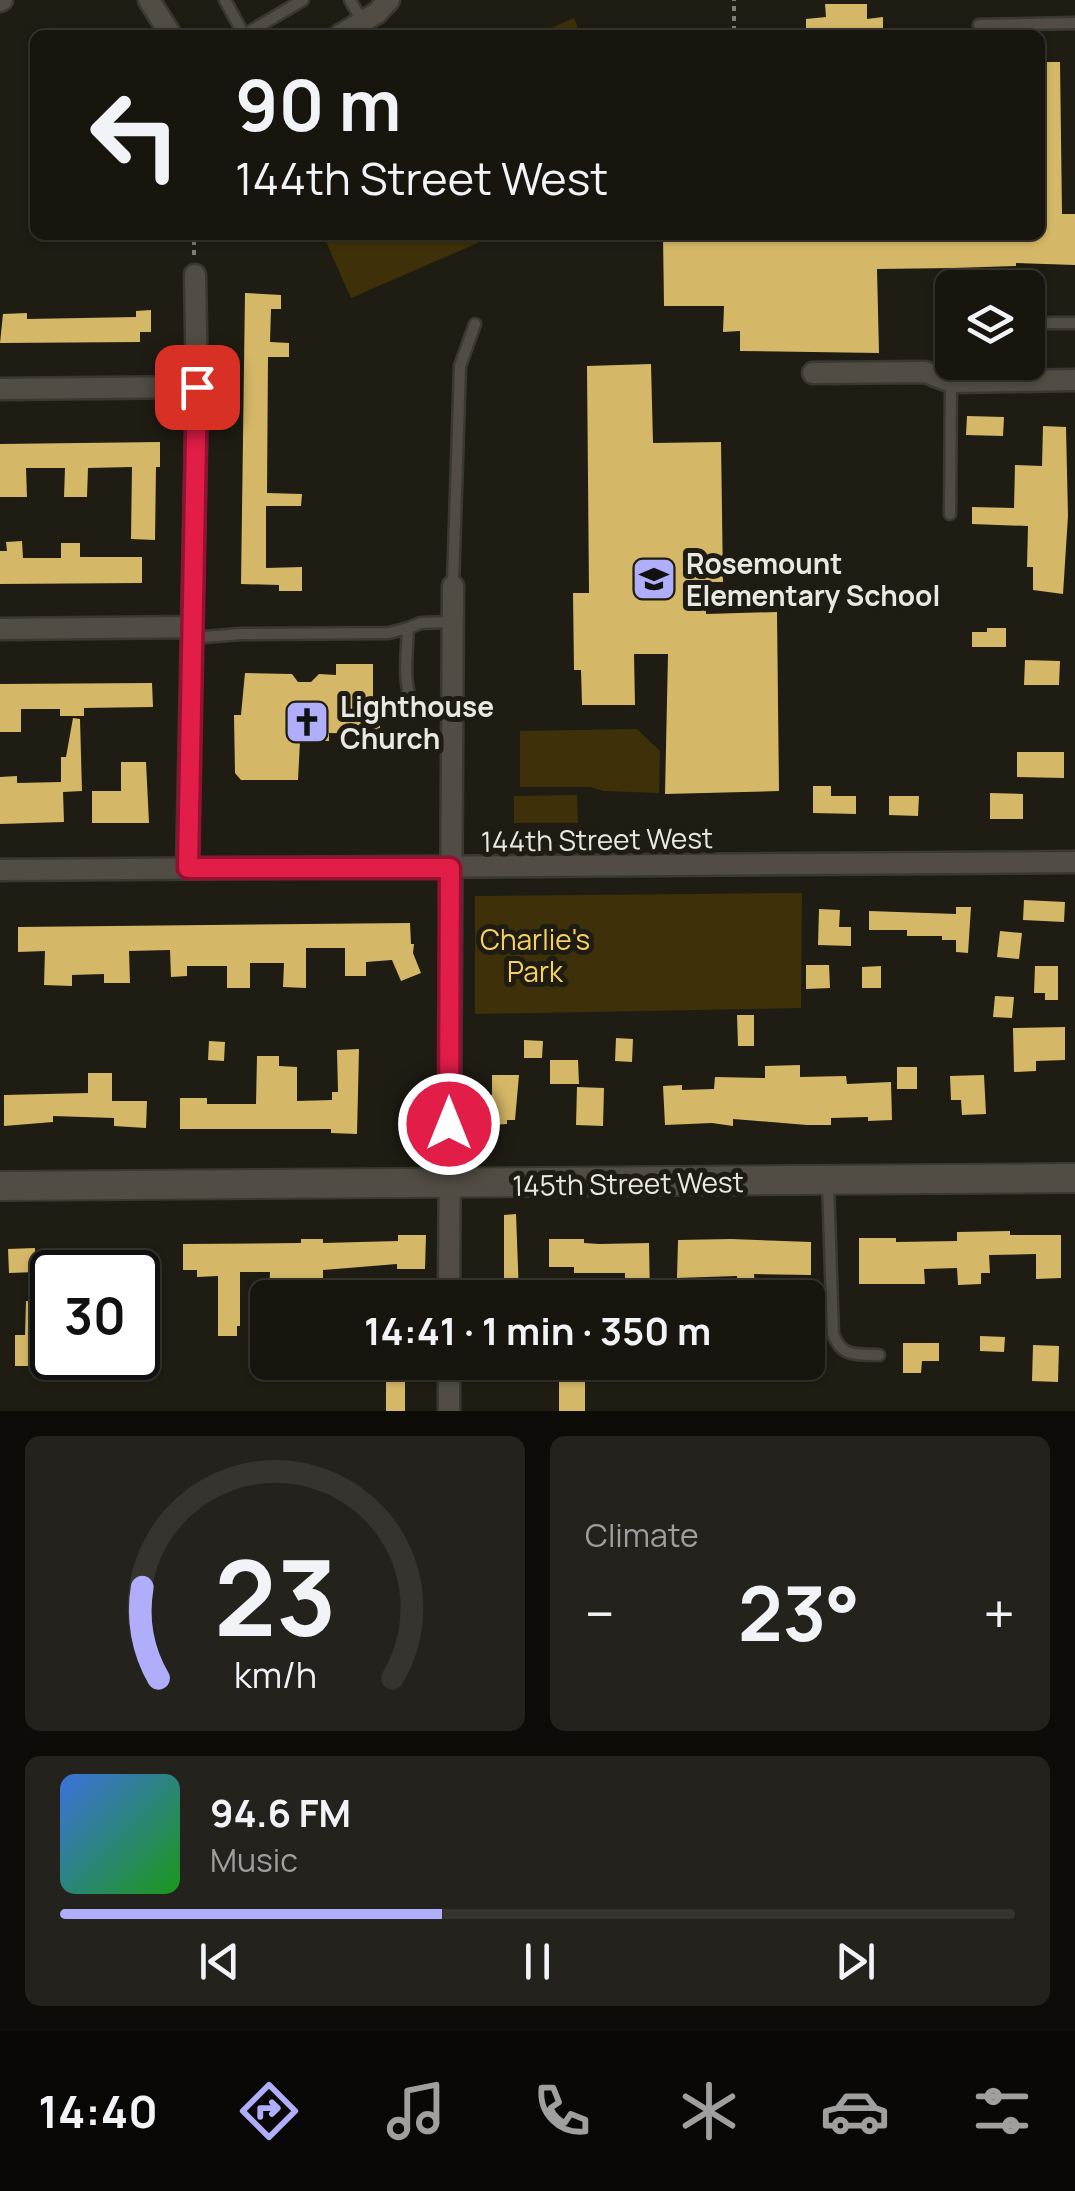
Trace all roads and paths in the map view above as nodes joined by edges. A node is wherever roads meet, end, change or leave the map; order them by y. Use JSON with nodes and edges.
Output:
{"nodes":[{"id":1,"x":150,"y":0,"type":"edge"},
{"id":2,"x":224,"y":0,"type":"edge"},
{"id":3,"x":303,"y":0,"type":"edge"},
{"id":4,"x":350,"y":0,"type":"edge"},
{"id":5,"x":389,"y":0,"type":"edge"},
{"id":6,"x":734,"y":0,"type":"edge"},
{"id":7,"x":363,"y":22,"type":"junction"},
{"id":8,"x":1075,"y":23,"type":"edge"},
{"id":9,"x":979,"y":25,"type":"dead end"},
{"id":10,"x":168,"y":30,"type":"edge"},
{"id":11,"x":241,"y":30,"type":"edge"},
{"id":12,"x":252,"y":30,"type":"edge"},
{"id":13,"x":349,"y":30,"type":"edge"},
{"id":14,"x":734,"y":30,"type":"edge"},
{"id":15,"x":195,"y":275,"type":"dead end"},
{"id":16,"x":1045,"y":323,"type":"edge"},
{"id":17,"x":1075,"y":323,"type":"edge"},
{"id":18,"x":475,"y":324,"type":"dead end"},
{"id":19,"x":813,"y":373,"type":"dead end"},
{"id":20,"x":1075,"y":380,"type":"edge"},
{"id":21,"x":951,"y":382,"type":"junction"},
{"id":22,"x":197,"y":387,"type":"junction"},
{"id":23,"x":0,"y":389,"type":"edge"},
{"id":24,"x":950,"y":514,"type":"dead end"},
{"id":25,"x":453,"y":586,"type":"joint"},
{"id":26,"x":452,"y":622,"type":"junction"},
{"id":27,"x":408,"y":628,"type":"junction"},
{"id":28,"x":0,"y":629,"type":"edge"},
{"id":29,"x":192,"y":633,"type":"junction"},
{"id":30,"x":452,"y":712,"type":"junction"},
{"id":31,"x":1075,"y":862,"type":"edge"},
{"id":32,"x":188,"y":868,"type":"junction"},
{"id":33,"x":450,"y":868,"type":"junction"},
{"id":34,"x":0,"y":870,"type":"edge"},
{"id":35,"x":1075,"y":1178,"type":"edge"},
{"id":36,"x":828,"y":1181,"type":"junction"},
{"id":37,"x":449,"y":1185,"type":"junction"},
{"id":38,"x":0,"y":1186,"type":"edge"},
{"id":39,"x":449,"y":1280,"type":"edge"},
{"id":40,"x":879,"y":1355,"type":"dead end"},
{"id":41,"x":449,"y":1380,"type":"edge"},
{"id":42,"x":449,"y":1411,"type":"edge"}],
"edges":[{"from":1,"to":10,"type":"street"},
{"from":2,"to":11,"type":"lane"},
{"from":3,"to":12,"type":"lane"},
{"from":4,"to":7,"type":"lane"},
{"from":5,"to":7,"type":"street"},
{"from":6,"to":14,"type":"path"},
{"from":7,"to":13,"type":"street"},
{"from":8,"to":9,"type":"lane"},
{"from":15,"to":22,"type":"street"},
{"from":16,"to":17,"type":"lane"},
{"from":18,"to":25,"type":"lane"},
{"from":19,"to":21,"type":"street"},
{"from":20,"to":21,"type":"street"},
{"from":21,"to":24,"type":"lane"},
{"from":22,"to":23,"type":"street"},
{"from":22,"to":29,"type":"street"},
{"from":25,"to":26,"type":"street"},
{"from":26,"to":27,"type":"lane"},
{"from":26,"to":30,"type":"street"},
{"from":27,"to":29,"type":"lane"},
{"from":27,"to":30,"type":"lane"},
{"from":28,"to":29,"type":"street"},
{"from":29,"to":32,"type":"street"},
{"from":30,"to":33,"type":"street"},
{"from":31,"to":33,"type":"street","name":"144th Street West"},
{"from":32,"to":33,"type":"street","name":"144th Street West"},
{"from":32,"to":34,"type":"street","name":"144th Street West"},
{"from":33,"to":37,"type":"street"},
{"from":35,"to":36,"type":"street","name":"145th Street West"},
{"from":36,"to":37,"type":"street","name":"145th Street West"},
{"from":36,"to":40,"type":"lane"},
{"from":37,"to":38,"type":"street","name":"145th Street West"},
{"from":37,"to":39,"type":"street"},
{"from":41,"to":42,"type":"street"}]}
